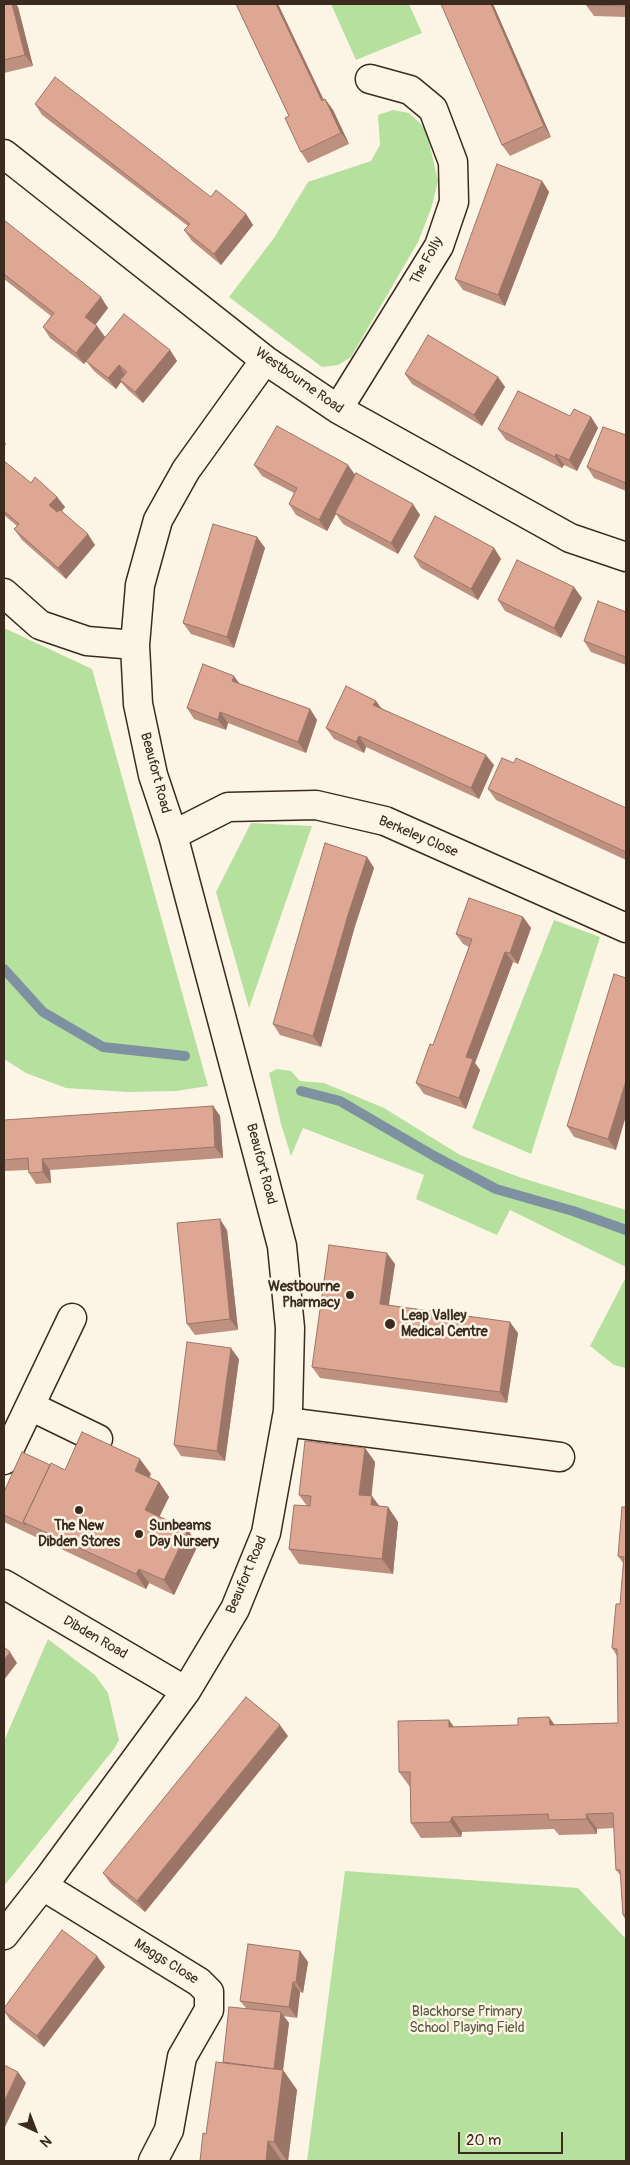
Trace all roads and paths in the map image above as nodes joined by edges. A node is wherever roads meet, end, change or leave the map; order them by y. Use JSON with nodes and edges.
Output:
{"nodes":[{"id":1,"x":370,"y":79,"type":"dead end"},
{"id":2,"x":4,"y":154,"type":"edge"},
{"id":3,"x":265,"y":360,"type":"junction"},
{"id":4,"x":338,"y":409,"type":"junction"},
{"id":5,"x":626,"y":557,"type":"edge"},
{"id":6,"x":4,"y":592,"type":"edge"},
{"id":7,"x":135,"y":645,"type":"junction"},
{"id":8,"x":173,"y":835,"type":"junction"},
{"id":9,"x":626,"y":928,"type":"edge"},
{"id":10,"x":72,"y":1318,"type":"dead end"},
{"id":11,"x":30,"y":1406,"type":"junction"},
{"id":12,"x":286,"y":1422,"type":"junction"},
{"id":13,"x":98,"y":1439,"type":"edge"},
{"id":14,"x":560,"y":1457,"type":"dead end"},
{"id":15,"x":4,"y":1460,"type":"edge"},
{"id":16,"x":4,"y":1584,"type":"edge"},
{"id":17,"x":186,"y":1691,"type":"junction"},
{"id":18,"x":43,"y":1886,"type":"junction"},
{"id":19,"x":4,"y":1935,"type":"edge"},
{"id":20,"x":152,"y":2161,"type":"edge"}],
"edges":[{"from":1,"to":4,"type":"street","name":"The Folly"},
{"from":2,"to":3,"type":"street","name":"Westbourne Road"},
{"from":3,"to":4,"type":"street","name":"Westbourne Road"},
{"from":3,"to":7,"type":"street","name":"Beaufort Road"},
{"from":4,"to":5,"type":"street","name":"Westbourne Road"},
{"from":6,"to":7,"type":"street"},
{"from":7,"to":8,"type":"street","name":"Beaufort Road"},
{"from":8,"to":9,"type":"street","name":"Berkeley Close"},
{"from":8,"to":12,"type":"street","name":"Beaufort Road"},
{"from":10,"to":11,"type":"street"},
{"from":11,"to":13,"type":"street"},
{"from":11,"to":15,"type":"street"},
{"from":12,"to":14,"type":"street"},
{"from":12,"to":17,"type":"street","name":"Beaufort Road"},
{"from":16,"to":17,"type":"street","name":"Dibden Road"},
{"from":17,"to":18,"type":"street","name":"Beaufort Road"},
{"from":18,"to":19,"type":"street","name":"Beaufort Road"},
{"from":18,"to":20,"type":"street","name":"Maggs Close"}]}
